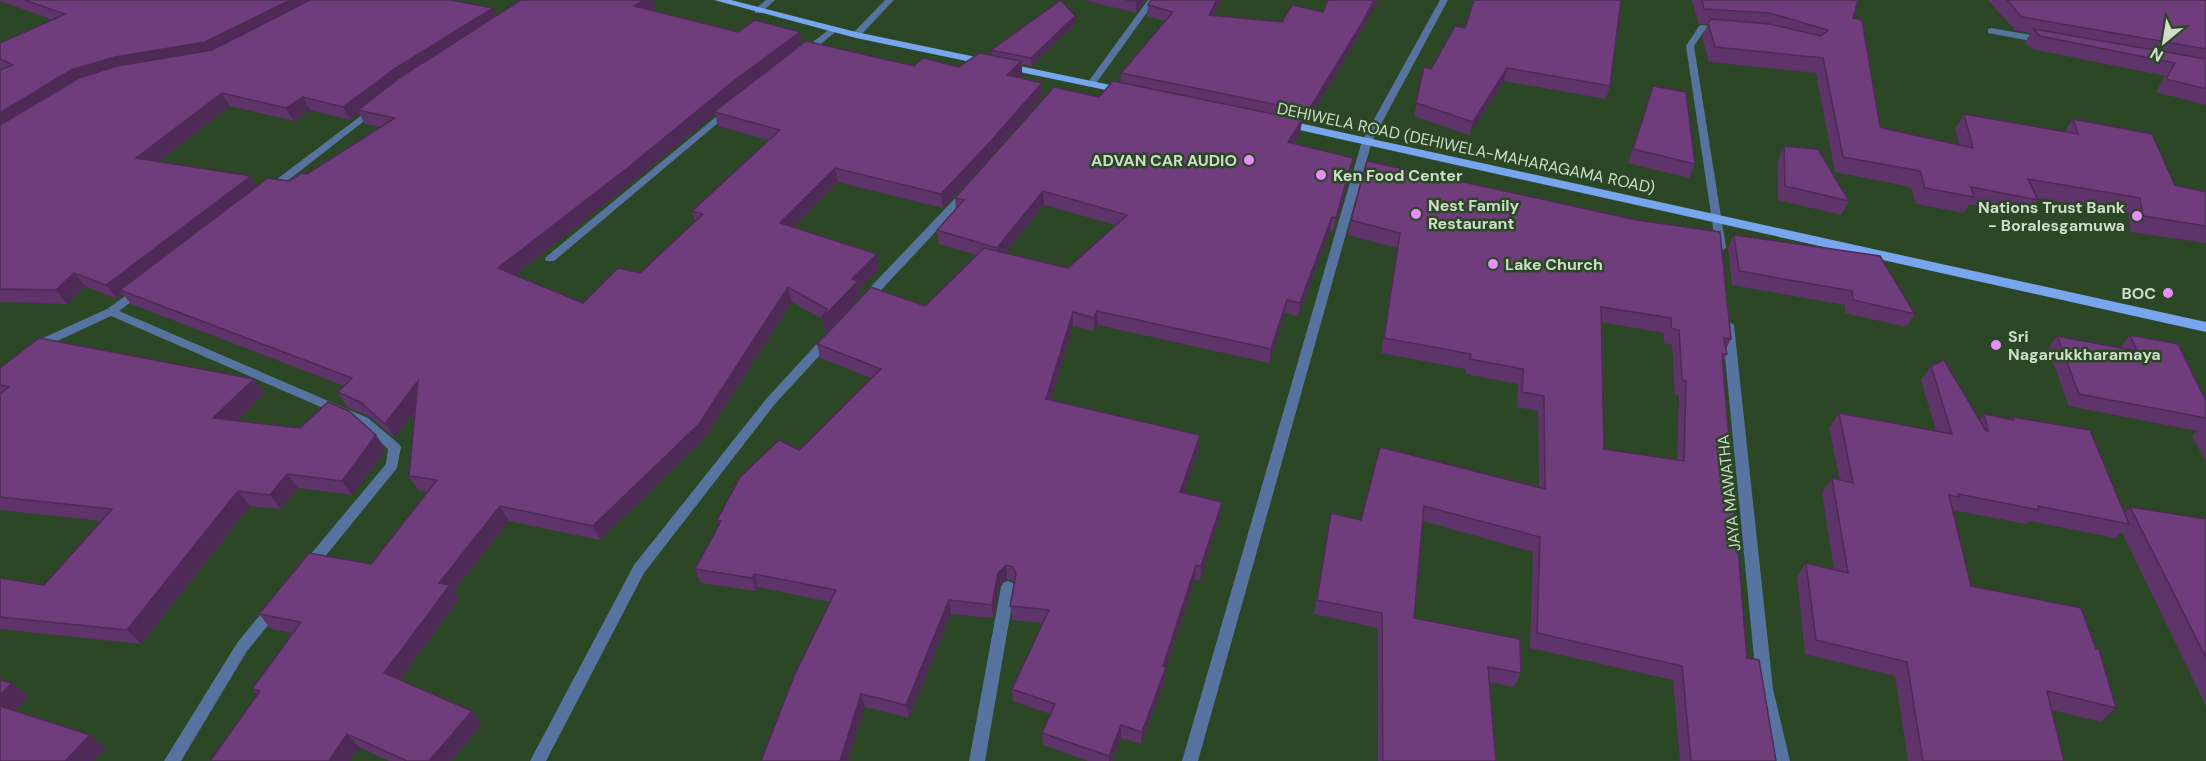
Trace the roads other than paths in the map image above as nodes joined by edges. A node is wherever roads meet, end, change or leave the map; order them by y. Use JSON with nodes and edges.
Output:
{"nodes":[{"id":1,"x":719,"y":0,"type":"edge"},
{"id":2,"x":771,"y":0,"type":"edge"},
{"id":3,"x":890,"y":0,"type":"edge"},
{"id":4,"x":1152,"y":0,"type":"edge"},
{"id":5,"x":1444,"y":0,"type":"edge"},
{"id":6,"x":758,"y":11,"type":"junction"},
{"id":7,"x":834,"y":30,"type":"junction"},
{"id":8,"x":1732,"y":31,"type":"edge"},
{"id":9,"x":1991,"y":31,"type":"dead end"},
{"id":10,"x":856,"y":35,"type":"junction"},
{"id":11,"x":2048,"y":41,"type":"edge"},
{"id":12,"x":796,"y":58,"type":"edge"},
{"id":13,"x":1091,"y":84,"type":"junction"},
{"id":14,"x":1137,"y":94,"type":"edge"},
{"id":15,"x":385,"y":101,"type":"edge"},
{"id":16,"x":738,"y":101,"type":"edge"},
{"id":17,"x":1263,"y":120,"type":"edge"},
{"id":18,"x":1367,"y":141,"type":"junction"},
{"id":19,"x":972,"y":186,"type":"edge"},
{"id":20,"x":262,"y":195,"type":"edge"},
{"id":21,"x":1718,"y":220,"type":"junction"},
{"id":22,"x":550,"y":259,"type":"dead end"},
{"id":23,"x":1723,"y":267,"type":"edge"},
{"id":24,"x":149,"y":283,"type":"edge"},
{"id":25,"x":859,"y":306,"type":"edge"},
{"id":26,"x":111,"y":312,"type":"junction"},
{"id":27,"x":1727,"y":314,"type":"edge"},
{"id":28,"x":2206,"y":327,"type":"edge"},
{"id":29,"x":835,"y":332,"type":"edge"},
{"id":30,"x":23,"y":353,"type":"edge"},
{"id":31,"x":302,"y":574,"type":"edge"},
{"id":32,"x":1008,"y":587,"type":"dead end"},
{"id":33,"x":280,"y":601,"type":"edge"},
{"id":34,"x":172,"y":761,"type":"edge"},
{"id":35,"x":538,"y":761,"type":"edge"},
{"id":36,"x":976,"y":761,"type":"edge"},
{"id":37,"x":1190,"y":761,"type":"edge"},
{"id":38,"x":1782,"y":761,"type":"edge"}],
"edges":[{"from":1,"to":6,"type":"main road"},
{"from":2,"to":6,"type":"street"},
{"from":3,"to":10,"type":"street"},
{"from":4,"to":13,"type":"street"},
{"from":5,"to":18,"type":"street"},
{"from":6,"to":7,"type":"main road"},
{"from":7,"to":10,"type":"main road"},
{"from":7,"to":12,"type":"street"},
{"from":8,"to":21,"type":"street"},
{"from":9,"to":11,"type":"street"},
{"from":10,"to":13,"type":"main road"},
{"from":13,"to":14,"type":"main road"},
{"from":15,"to":20,"type":"street"},
{"from":16,"to":22,"type":"street"},
{"from":17,"to":18,"type":"main road","name":"DEHIWELA ROAD (DEHIWELA-MAHARAGAMA ROAD)"},
{"from":18,"to":21,"type":"main road","name":"DEHIWELA ROAD (DEHIWELA-MAHARAGAMA ROAD)"},
{"from":18,"to":37,"type":"street"},
{"from":19,"to":25,"type":"street"},
{"from":21,"to":23,"type":"street"},
{"from":21,"to":28,"type":"main road","name":"DEHIWELA ROAD (DEHIWELA-MAHARAGAMA ROAD)"},
{"from":24,"to":26,"type":"street"},
{"from":26,"to":30,"type":"street"},
{"from":26,"to":31,"type":"street"},
{"from":27,"to":38,"type":"street","name":"JAYA MAWATHA"},
{"from":29,"to":35,"type":"street"},
{"from":32,"to":36,"type":"street"},
{"from":33,"to":34,"type":"street"}]}
